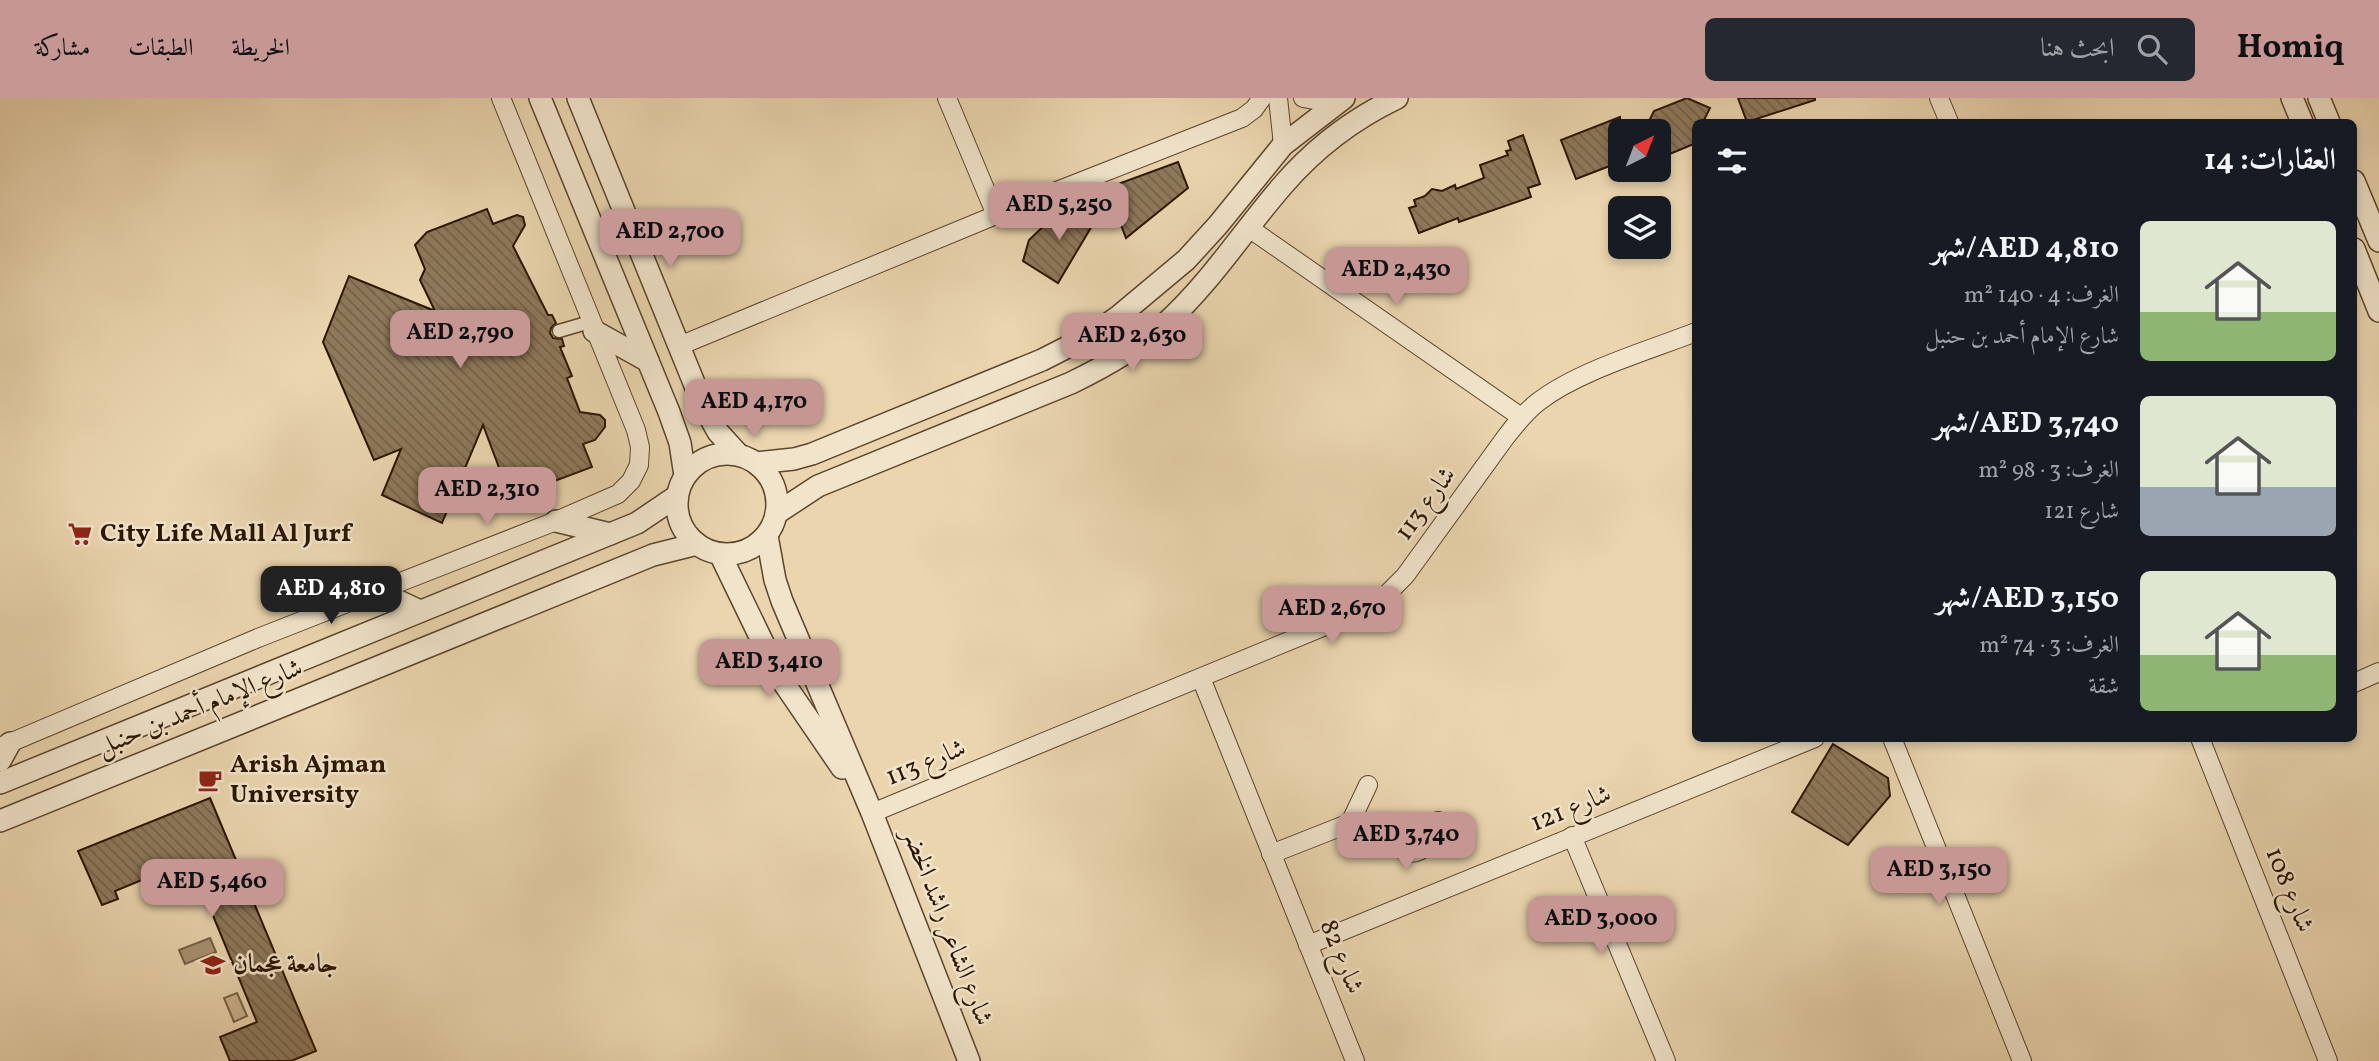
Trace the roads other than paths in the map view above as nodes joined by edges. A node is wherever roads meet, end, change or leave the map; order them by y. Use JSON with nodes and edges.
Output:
{"nodes":[{"id":1,"x":501,"y":98,"type":"edge"},
{"id":2,"x":540,"y":98,"type":"edge"},
{"id":3,"x":578,"y":98,"type":"edge"},
{"id":4,"x":947,"y":98,"type":"edge"},
{"id":5,"x":1262,"y":98,"type":"edge"},
{"id":6,"x":1278,"y":98,"type":"edge"},
{"id":7,"x":1303,"y":98,"type":"edge"},
{"id":8,"x":1344,"y":98,"type":"edge"},
{"id":9,"x":1397,"y":98,"type":"edge"},
{"id":10,"x":1939,"y":98,"type":"edge"},
{"id":11,"x":2292,"y":98,"type":"edge"},
{"id":12,"x":2319,"y":98,"type":"edge"},
{"id":13,"x":1242,"y":118,"type":"junction"},
{"id":14,"x":1948,"y":119,"type":"edge"},
{"id":15,"x":2301,"y":119,"type":"edge"},
{"id":16,"x":2328,"y":119,"type":"edge"},
{"id":17,"x":1282,"y":123,"type":"junction"},
{"id":18,"x":1283,"y":145,"type":"junction"},
{"id":19,"x":2357,"y":188,"type":"edge"},
{"id":20,"x":996,"y":215,"type":"junction"},
{"id":21,"x":1249,"y":228,"type":"junction"},
{"id":22,"x":2379,"y":242,"type":"edge"},
{"id":23,"x":2357,"y":256,"type":"edge"},
{"id":24,"x":2379,"y":311,"type":"edge"},
{"id":25,"x":592,"y":326,"type":"junction"},
{"id":26,"x":559,"y":331,"type":"dead end"},
{"id":27,"x":1692,"y":334,"type":"edge"},
{"id":28,"x":679,"y":346,"type":"junction"},
{"id":29,"x":648,"y":361,"type":"junction"},
{"id":30,"x":1521,"y":417,"type":"junction"},
{"id":31,"x":747,"y":459,"type":"junction"},
{"id":32,"x":685,"y":476,"type":"junction"},
{"id":33,"x":677,"y":496,"type":"junction"},
{"id":34,"x":777,"y":513,"type":"junction"},
{"id":35,"x":556,"y":521,"type":"junction"},
{"id":36,"x":610,"y":534,"type":"junction"},
{"id":37,"x":767,"y":536,"type":"junction"},
{"id":38,"x":697,"y":544,"type":"junction"},
{"id":39,"x":720,"y":554,"type":"junction"},
{"id":40,"x":375,"y":590,"type":"junction"},
{"id":41,"x":420,"y":611,"type":"junction"},
{"id":42,"x":2379,"y":673,"type":"edge"},
{"id":43,"x":1201,"y":678,"type":"junction"},
{"id":44,"x":2357,"y":682,"type":"edge"},
{"id":45,"x":1805,"y":742,"type":"edge"},
{"id":46,"x":1894,"y":742,"type":"edge"},
{"id":47,"x":2207,"y":742,"type":"edge"},
{"id":48,"x":3,"y":750,"type":"edge"},
{"id":49,"x":0,"y":783,"type":"edge"},
{"id":50,"x":1368,"y":785,"type":"dead end"},
{"id":51,"x":872,"y":813,"type":"junction"},
{"id":52,"x":0,"y":821,"type":"edge"},
{"id":53,"x":1438,"y":821,"type":"dead end"},
{"id":54,"x":1350,"y":823,"type":"junction"},
{"id":55,"x":1572,"y":836,"type":"junction"},
{"id":56,"x":1271,"y":853,"type":"junction"},
{"id":57,"x":1308,"y":945,"type":"junction"},
{"id":58,"x":2015,"y":1059,"type":"edge"},
{"id":59,"x":969,"y":1061,"type":"edge"},
{"id":60,"x":1355,"y":1061,"type":"edge"},
{"id":61,"x":1666,"y":1061,"type":"edge"},
{"id":62,"x":2328,"y":1061,"type":"edge"}],
"edges":[{"from":1,"to":25,"type":"street"},
{"from":2,"to":29,"type":"street"},
{"from":3,"to":28,"type":"street"},
{"from":4,"to":20,"type":"street"},
{"from":5,"to":13,"type":"street"},
{"from":6,"to":17,"type":"street"},
{"from":7,"to":8,"type":"street"},
{"from":8,"to":18,"type":"street"},
{"from":9,"to":21,"type":"street"},
{"from":10,"to":14,"type":"street"},
{"from":11,"to":15,"type":"street"},
{"from":12,"to":16,"type":"street"},
{"from":13,"to":17,"type":"street"},
{"from":13,"to":20,"type":"street"},
{"from":17,"to":18,"type":"street"},
{"from":18,"to":31,"type":"street"},
{"from":19,"to":22,"type":"street"},
{"from":20,"to":28,"type":"street"},
{"from":21,"to":30,"type":"street"},
{"from":21,"to":34,"type":"street"},
{"from":23,"to":24,"type":"street"},
{"from":25,"to":26,"type":"street"},
{"from":25,"to":29,"type":"street"},
{"from":25,"to":35,"type":"street"},
{"from":27,"to":30,"type":"street","name":"شارع 113"},
{"from":28,"to":31,"type":"street"},
{"from":29,"to":32,"type":"street"},
{"from":30,"to":43,"type":"street","name":"شارع 113"},
{"from":31,"to":32,"type":"street"},
{"from":31,"to":34,"type":"street"},
{"from":32,"to":33,"type":"street"},
{"from":33,"to":36,"type":"street","name":"شارع الإمام أحمد بن حنبل"},
{"from":33,"to":38,"type":"street"},
{"from":34,"to":37,"type":"street"},
{"from":35,"to":36,"type":"street"},
{"from":35,"to":40,"type":"street"},
{"from":36,"to":41,"type":"street","name":"شارع الإمام أحمد بن حنبل"},
{"from":37,"to":39,"type":"street"},
{"from":37,"to":51,"type":"street","name":"شارع الشاعر راشد الخضر"},
{"from":38,"to":39,"type":"street"},
{"from":38,"to":52,"type":"street","name":"شارع الإمام أحمد بن حنبل"},
{"from":39,"to":51,"type":"street","name":"شارع الشاعر راشد الخضر"},
{"from":40,"to":41,"type":"street"},
{"from":40,"to":48,"type":"street"},
{"from":41,"to":49,"type":"street","name":"شارع الإمام أحمد بن حنبل"},
{"from":42,"to":44,"type":"street"},
{"from":43,"to":51,"type":"street","name":"شارع 113"},
{"from":43,"to":56,"type":"street","name":"شارع 82"},
{"from":45,"to":55,"type":"street","name":"شارع 121"},
{"from":46,"to":58,"type":"street"},
{"from":47,"to":62,"type":"street","name":"شارع 108"},
{"from":50,"to":54,"type":"street"},
{"from":51,"to":59,"type":"street","name":"شارع الشاعر راشد الخضر"},
{"from":53,"to":54,"type":"street"},
{"from":54,"to":56,"type":"street"},
{"from":55,"to":57,"type":"street","name":"شارع 121"},
{"from":55,"to":61,"type":"street"},
{"from":56,"to":57,"type":"street","name":"شارع 82"},
{"from":57,"to":60,"type":"street","name":"شارع 82"}]}
